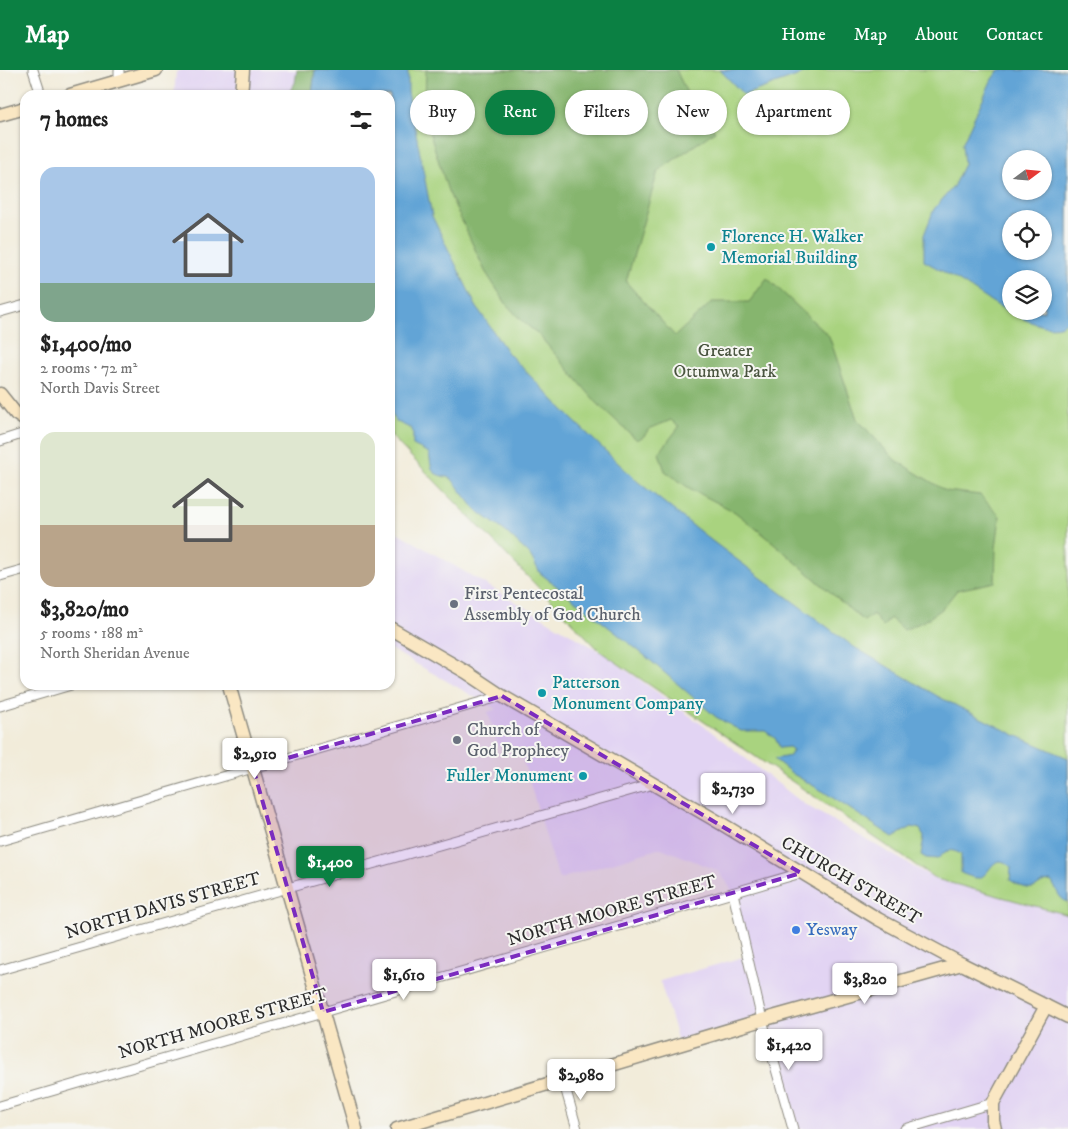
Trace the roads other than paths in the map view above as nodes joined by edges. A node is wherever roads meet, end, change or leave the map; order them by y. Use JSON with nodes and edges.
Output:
{"nodes":[{"id":1,"x":33,"y":70,"type":"edge"},
{"id":2,"x":156,"y":70,"type":"edge"},
{"id":3,"x":243,"y":70,"type":"edge"},
{"id":4,"x":119,"y":76,"type":"edge"},
{"id":5,"x":39,"y":90,"type":"edge"},
{"id":6,"x":83,"y":90,"type":"edge"},
{"id":7,"x":241,"y":90,"type":"edge"},
{"id":8,"x":20,"y":109,"type":"edge"},
{"id":9,"x":0,"y":115,"type":"edge"},
{"id":10,"x":20,"y":306,"type":"edge"},
{"id":11,"x":0,"y":312,"type":"edge"},
{"id":12,"x":0,"y":394,"type":"edge"},
{"id":13,"x":20,"y":417,"type":"edge"},
{"id":14,"x":20,"y":435,"type":"edge"},
{"id":15,"x":0,"y":441,"type":"edge"},
{"id":16,"x":20,"y":570,"type":"edge"},
{"id":17,"x":0,"y":576,"type":"edge"},
{"id":18,"x":395,"y":631,"type":"edge"},
{"id":19,"x":54,"y":690,"type":"edge"},
{"id":20,"x":230,"y":690,"type":"edge"},
{"id":21,"x":502,"y":696,"type":"junction"},
{"id":22,"x":0,"y":706,"type":"edge"},
{"id":23,"x":253,"y":768,"type":"junction"},
{"id":24,"x":653,"y":784,"type":"junction"},
{"id":25,"x":0,"y":841,"type":"edge"},
{"id":26,"x":802,"y":873,"type":"junction"},
{"id":27,"x":287,"y":888,"type":"junction"},
{"id":28,"x":733,"y":893,"type":"junction"},
{"id":29,"x":962,"y":964,"type":"junction"},
{"id":30,"x":0,"y":970,"type":"edge"},
{"id":31,"x":1046,"y":1006,"type":"junction"},
{"id":32,"x":323,"y":1012,"type":"junction"},
{"id":33,"x":1068,"y":1018,"type":"edge"},
{"id":34,"x":762,"y":1020,"type":"junction"},
{"id":35,"x":563,"y":1080,"type":"junction"},
{"id":36,"x":993,"y":1104,"type":"junction"},
{"id":37,"x":0,"y":1106,"type":"edge"},
{"id":38,"x":356,"y":1129,"type":"edge"},
{"id":39,"x":397,"y":1129,"type":"edge"},
{"id":40,"x":577,"y":1129,"type":"edge"},
{"id":41,"x":793,"y":1129,"type":"edge"},
{"id":42,"x":905,"y":1129,"type":"edge"},
{"id":43,"x":995,"y":1129,"type":"edge"}],
"edges":[{"from":1,"to":5,"type":"street"},
{"from":2,"to":4,"type":"street"},
{"from":3,"to":7,"type":"street"},
{"from":4,"to":6,"type":"street"},
{"from":8,"to":9,"type":"street"},
{"from":10,"to":11,"type":"street"},
{"from":12,"to":13,"type":"street"},
{"from":14,"to":15,"type":"street"},
{"from":16,"to":17,"type":"street"},
{"from":18,"to":21,"type":"street","name":"CHURCH STREET"},
{"from":19,"to":22,"type":"street"},
{"from":20,"to":23,"type":"street"},
{"from":21,"to":23,"type":"street"},
{"from":21,"to":24,"type":"street","name":"CHURCH STREET"},
{"from":23,"to":25,"type":"street"},
{"from":23,"to":27,"type":"street"},
{"from":24,"to":26,"type":"street","name":"CHURCH STREET"},
{"from":24,"to":27,"type":"street","name":"NORTH DAVIS STREET"},
{"from":26,"to":28,"type":"street","name":"NORTH MOORE STREET"},
{"from":26,"to":29,"type":"street","name":"CHURCH STREET"},
{"from":27,"to":30,"type":"street","name":"NORTH DAVIS STREET"},
{"from":27,"to":32,"type":"street"},
{"from":28,"to":32,"type":"street","name":"NORTH MOORE STREET"},
{"from":28,"to":34,"type":"street"},
{"from":29,"to":31,"type":"street","name":"CHURCH STREET"},
{"from":29,"to":34,"type":"street"},
{"from":31,"to":33,"type":"street","name":"CHURCH STREET"},
{"from":31,"to":36,"type":"street"},
{"from":32,"to":37,"type":"street","name":"NORTH MOORE STREET"},
{"from":32,"to":38,"type":"street"},
{"from":34,"to":35,"type":"street"},
{"from":34,"to":41,"type":"street"},
{"from":35,"to":39,"type":"street"},
{"from":35,"to":40,"type":"street"},
{"from":36,"to":42,"type":"street"},
{"from":36,"to":43,"type":"street"}]}
